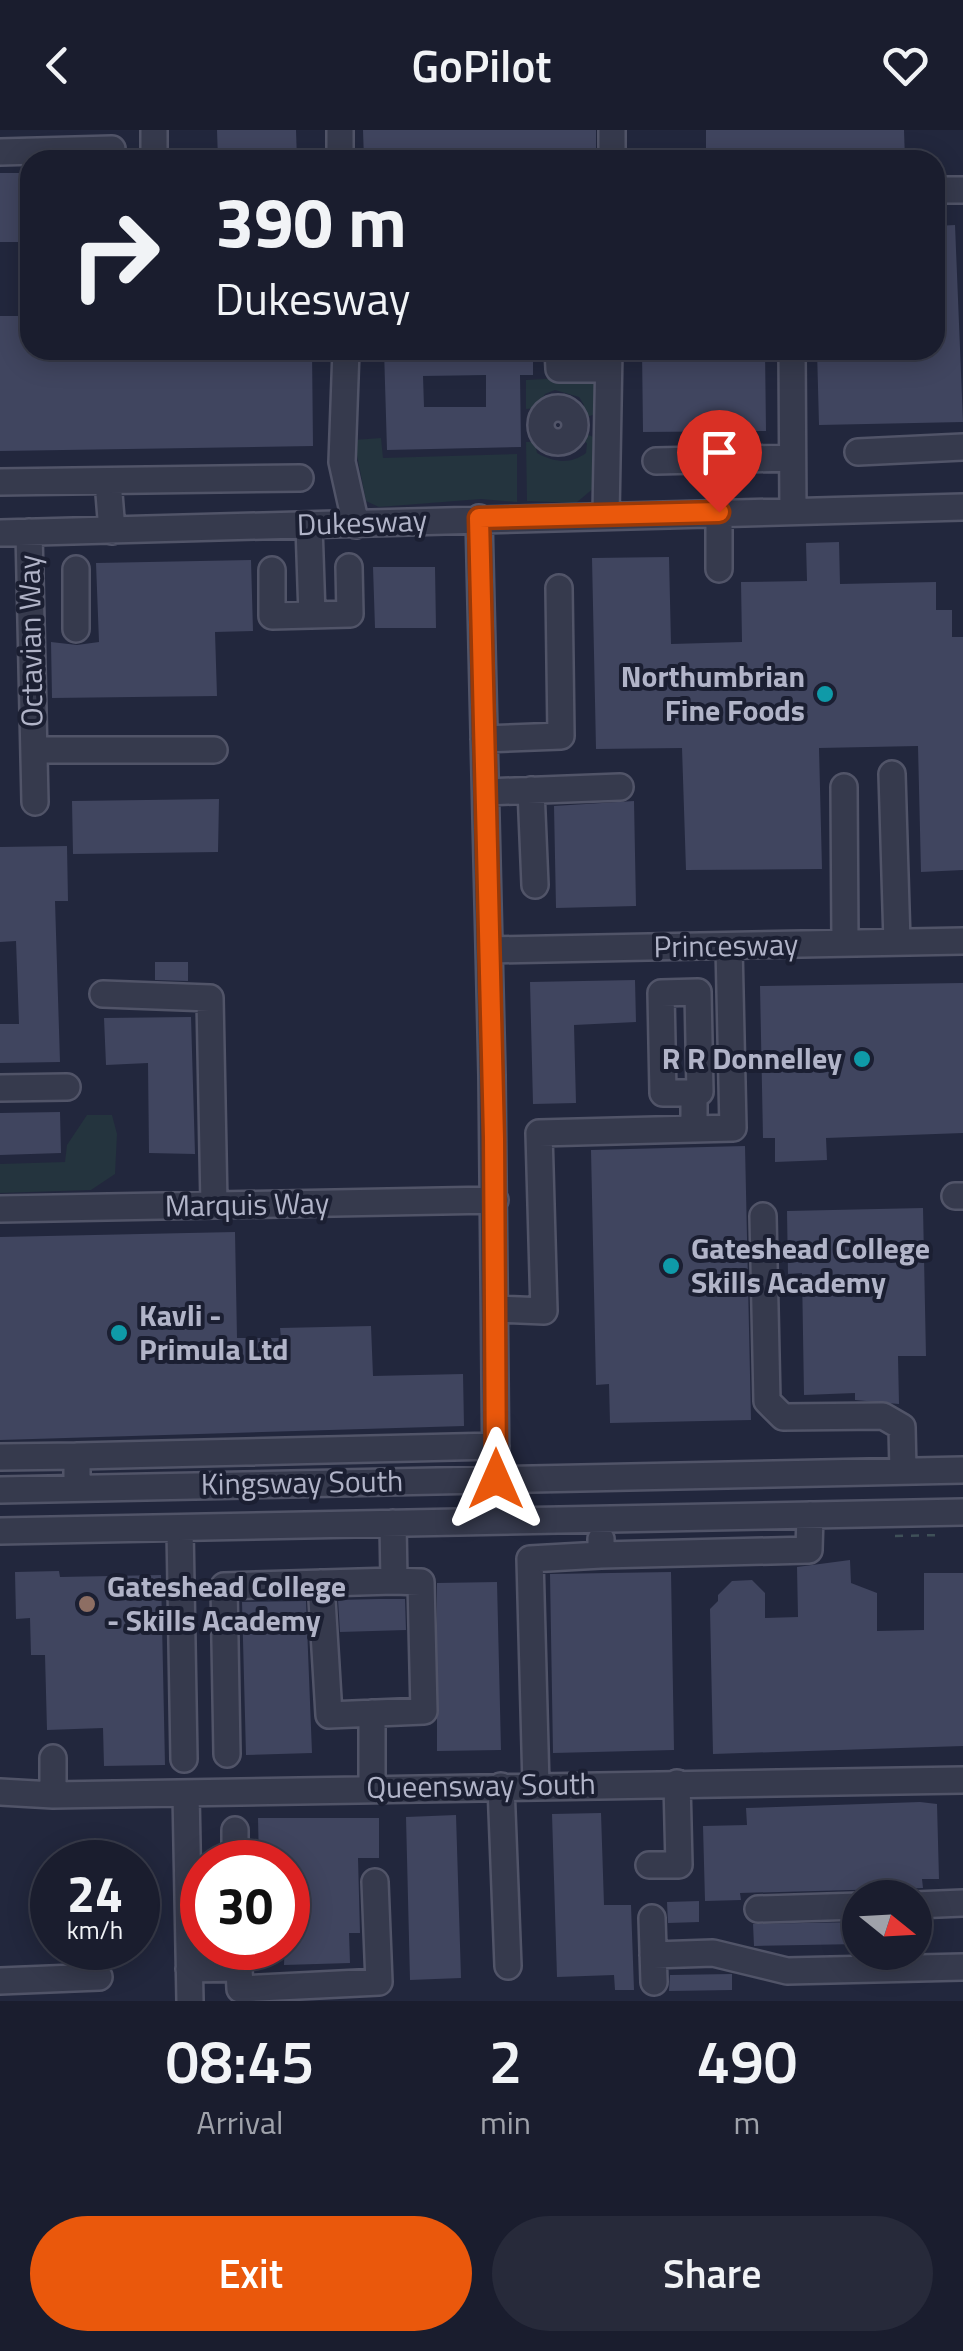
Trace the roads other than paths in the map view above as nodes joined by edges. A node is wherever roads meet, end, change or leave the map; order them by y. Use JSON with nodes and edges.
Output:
{"nodes":[{"id":1,"x":8,"y":145,"type":"edge"},
{"id":2,"x":112,"y":149,"type":"dead end"},
{"id":3,"x":346,"y":360,"type":"edge"},
{"id":4,"x":559,"y":360,"type":"edge"},
{"id":5,"x":609,"y":360,"type":"edge"},
{"id":6,"x":792,"y":360,"type":"edge"},
{"id":7,"x":608,"y":424,"type":"junction"},
{"id":8,"x":575,"y":428,"type":"dead end"},
{"id":9,"x":963,"y":448,"type":"edge"},
{"id":10,"x":858,"y":452,"type":"dead end"},
{"id":11,"x":792,"y":458,"type":"junction"},
{"id":12,"x":656,"y":460,"type":"dead end"},
{"id":13,"x":300,"y":478,"type":"dead end"},
{"id":14,"x":108,"y":481,"type":"junction"},
{"id":15,"x":0,"y":482,"type":"edge"},
{"id":16,"x":963,"y":507,"type":"edge"},
{"id":17,"x":794,"y":511,"type":"junction"},
{"id":18,"x":719,"y":512,"type":"junction"},
{"id":19,"x":606,"y":515,"type":"junction"},
{"id":20,"x":479,"y":518,"type":"junction"},
{"id":21,"x":356,"y":524,"type":"junction"},
{"id":22,"x":309,"y":526,"type":"junction"},
{"id":23,"x":112,"y":531,"type":"junction"},
{"id":24,"x":28,"y":532,"type":"junction"},
{"id":25,"x":0,"y":533,"type":"edge"},
{"id":26,"x":350,"y":567,"type":"dead end"},
{"id":27,"x":76,"y":569,"type":"dead end"},
{"id":28,"x":719,"y":569,"type":"dead end"},
{"id":29,"x":272,"y":570,"type":"dead end"},
{"id":30,"x":559,"y":588,"type":"dead end"},
{"id":31,"x":32,"y":614,"type":"junction"},
{"id":32,"x":312,"y":614,"type":"junction"},
{"id":33,"x":484,"y":739,"type":"junction"},
{"id":34,"x":34,"y":750,"type":"junction"},
{"id":35,"x":214,"y":750,"type":"dead end"},
{"id":36,"x":892,"y":774,"type":"dead end"},
{"id":37,"x":844,"y":787,"type":"dead end"},
{"id":38,"x":620,"y":788,"type":"dead end"},
{"id":39,"x":531,"y":790,"type":"junction"},
{"id":40,"x":486,"y":792,"type":"junction"},
{"id":41,"x":35,"y":802,"type":"dead end"},
{"id":42,"x":535,"y":885,"type":"dead end"},
{"id":43,"x":963,"y":941,"type":"edge"},
{"id":44,"x":897,"y":942,"type":"junction"},
{"id":45,"x":845,"y":943,"type":"junction"},
{"id":46,"x":729,"y":946,"type":"junction"},
{"id":47,"x":490,"y":950,"type":"junction"},
{"id":48,"x":103,"y":994,"type":"dead end"},
{"id":49,"x":66,"y":1087,"type":"dead end"},
{"id":50,"x":0,"y":1088,"type":"edge"},
{"id":51,"x":694,"y":1093,"type":"dead end"},
{"id":52,"x":694,"y":1129,"type":"junction"},
{"id":53,"x":494,"y":1200,"type":"junction"},
{"id":54,"x":214,"y":1205,"type":"junction"},
{"id":55,"x":0,"y":1209,"type":"edge"},
{"id":56,"x":762,"y":1216,"type":"dead end"},
{"id":57,"x":495,"y":1309,"type":"junction"},
{"id":58,"x":496,"y":1446,"type":"junction"},
{"id":59,"x":77,"y":1456,"type":"junction"},
{"id":60,"x":0,"y":1457,"type":"edge"},
{"id":61,"x":963,"y":1470,"type":"edge"},
{"id":62,"x":903,"y":1471,"type":"junction"},
{"id":63,"x":496,"y":1479,"type":"junction"},
{"id":64,"x":77,"y":1488,"type":"junction"},
{"id":65,"x":0,"y":1490,"type":"edge"},
{"id":66,"x":963,"y":1512,"type":"edge"},
{"id":67,"x":810,"y":1515,"type":"junction"},
{"id":68,"x":600,"y":1519,"type":"junction"},
{"id":69,"x":393,"y":1524,"type":"junction"},
{"id":70,"x":180,"y":1528,"type":"junction"},
{"id":71,"x":0,"y":1532,"type":"edge"},
{"id":72,"x":601,"y":1555,"type":"junction"},
{"id":73,"x":394,"y":1581,"type":"junction"},
{"id":74,"x":321,"y":1583,"type":"junction"},
{"id":75,"x":372,"y":1713,"type":"junction"},
{"id":76,"x":227,"y":1754,"type":"dead end"},
{"id":77,"x":54,"y":1758,"type":"dead end"},
{"id":78,"x":184,"y":1759,"type":"dead end"},
{"id":79,"x":963,"y":1780,"type":"edge"},
{"id":80,"x":677,"y":1783,"type":"junction"},
{"id":81,"x":500,"y":1786,"type":"junction"},
{"id":82,"x":536,"y":1786,"type":"junction"},
{"id":83,"x":372,"y":1788,"type":"junction"},
{"id":84,"x":0,"y":1792,"type":"edge"},
{"id":85,"x":186,"y":1793,"type":"junction"},
{"id":86,"x":53,"y":1795,"type":"junction"},
{"id":87,"x":235,"y":1830,"type":"dead end"},
{"id":88,"x":189,"y":1840,"type":"edge"},
{"id":89,"x":235,"y":1840,"type":"edge"},
{"id":90,"x":649,"y":1866,"type":"dead end"},
{"id":91,"x":374,"y":1882,"type":"dead end"},
{"id":92,"x":963,"y":1904,"type":"edge"},
{"id":93,"x":932,"y":1905,"type":"edge"},
{"id":94,"x":842,"y":1907,"type":"edge"},
{"id":95,"x":758,"y":1909,"type":"dead end"},
{"id":96,"x":652,"y":1918,"type":"dead end"},
{"id":97,"x":653,"y":1955,"type":"junction"},
{"id":98,"x":508,"y":1966,"type":"dead end"},
{"id":99,"x":963,"y":1967,"type":"edge"},
{"id":100,"x":189,"y":1970,"type":"edge"},
{"id":101,"x":239,"y":1970,"type":"edge"},
{"id":102,"x":99,"y":1977,"type":"dead end"},
{"id":103,"x":0,"y":1981,"type":"edge"},
{"id":104,"x":654,"y":1982,"type":"dead end"},
{"id":105,"x":190,"y":2001,"type":"edge"}],
"edges":[{"from":1,"to":2,"type":"street"},
{"from":3,"to":21,"type":"street"},
{"from":4,"to":5,"type":"street"},
{"from":5,"to":7,"type":"street"},
{"from":6,"to":11,"type":"street"},
{"from":7,"to":8,"type":"street"},
{"from":7,"to":19,"type":"street"},
{"from":9,"to":10,"type":"street"},
{"from":11,"to":12,"type":"street"},
{"from":11,"to":17,"type":"street"},
{"from":13,"to":14,"type":"street"},
{"from":14,"to":15,"type":"street"},
{"from":14,"to":23,"type":"street"},
{"from":16,"to":17,"type":"street","name":"Dukesway"},
{"from":17,"to":18,"type":"street","name":"Dukesway"},
{"from":18,"to":19,"type":"street","name":"Dukesway"},
{"from":18,"to":28,"type":"street"},
{"from":19,"to":20,"type":"street","name":"Dukesway"},
{"from":20,"to":21,"type":"street","name":"Dukesway"},
{"from":20,"to":33,"type":"street"},
{"from":21,"to":22,"type":"street","name":"Dukesway"},
{"from":22,"to":23,"type":"street","name":"Dukesway"},
{"from":22,"to":32,"type":"street"},
{"from":23,"to":24,"type":"street","name":"Dukesway"},
{"from":24,"to":25,"type":"street","name":"Dukesway"},
{"from":24,"to":31,"type":"street","name":"Octavian Way"},
{"from":26,"to":32,"type":"street"},
{"from":27,"to":31,"type":"street"},
{"from":29,"to":32,"type":"street"},
{"from":30,"to":33,"type":"street"},
{"from":31,"to":34,"type":"street","name":"Octavian Way"},
{"from":33,"to":40,"type":"street"},
{"from":34,"to":35,"type":"street","name":"Octavian Way"},
{"from":34,"to":41,"type":"street","name":"Octavian Way"},
{"from":36,"to":44,"type":"street"},
{"from":37,"to":45,"type":"street"},
{"from":38,"to":39,"type":"street"},
{"from":39,"to":40,"type":"street"},
{"from":39,"to":42,"type":"street"},
{"from":40,"to":47,"type":"street"},
{"from":43,"to":44,"type":"street","name":"Princesway"},
{"from":44,"to":45,"type":"street","name":"Princesway"},
{"from":45,"to":46,"type":"street","name":"Princesway"},
{"from":46,"to":47,"type":"street","name":"Princesway"},
{"from":46,"to":52,"type":"street"},
{"from":47,"to":53,"type":"street"},
{"from":48,"to":54,"type":"street"},
{"from":49,"to":50,"type":"street"},
{"from":51,"to":52,"type":"street"},
{"from":52,"to":57,"type":"street"},
{"from":53,"to":54,"type":"street","name":"Marquis Way"},
{"from":53,"to":57,"type":"street"},
{"from":54,"to":55,"type":"street","name":"Marquis Way"},
{"from":56,"to":62,"type":"street"},
{"from":57,"to":58,"type":"street"},
{"from":58,"to":59,"type":"street"},
{"from":58,"to":63,"type":"street"},
{"from":59,"to":60,"type":"street"},
{"from":59,"to":64,"type":"street"},
{"from":61,"to":62,"type":"street","name":"Kingsway South"},
{"from":62,"to":63,"type":"street","name":"Kingsway South"},
{"from":63,"to":64,"type":"street","name":"Kingsway South"},
{"from":64,"to":65,"type":"street","name":"Kingsway South"},
{"from":66,"to":67,"type":"street","name":"Kingsway South"},
{"from":67,"to":68,"type":"street","name":"Kingsway South"},
{"from":67,"to":72,"type":"street"},
{"from":68,"to":69,"type":"street","name":"Kingsway South"},
{"from":68,"to":72,"type":"street"},
{"from":69,"to":70,"type":"street","name":"Kingsway South"},
{"from":69,"to":73,"type":"street"},
{"from":70,"to":71,"type":"street","name":"Kingsway South"},
{"from":70,"to":78,"type":"street"},
{"from":72,"to":82,"type":"street"},
{"from":73,"to":74,"type":"street"},
{"from":73,"to":75,"type":"street"},
{"from":74,"to":75,"type":"street"},
{"from":74,"to":76,"type":"street"},
{"from":75,"to":83,"type":"street"},
{"from":77,"to":86,"type":"street"},
{"from":79,"to":80,"type":"street","name":"Queensway South"},
{"from":80,"to":82,"type":"street","name":"Queensway South"},
{"from":80,"to":90,"type":"street"},
{"from":81,"to":82,"type":"street","name":"Queensway South"},
{"from":81,"to":83,"type":"street","name":"Queensway South"},
{"from":81,"to":98,"type":"street"},
{"from":83,"to":85,"type":"street","name":"Queensway South"},
{"from":84,"to":86,"type":"street","name":"Queensway South"},
{"from":85,"to":86,"type":"street","name":"Queensway South"},
{"from":85,"to":88,"type":"street"},
{"from":87,"to":89,"type":"street"},
{"from":91,"to":101,"type":"street"},
{"from":92,"to":93,"type":"street"},
{"from":94,"to":95,"type":"street"},
{"from":96,"to":97,"type":"street"},
{"from":97,"to":99,"type":"street"},
{"from":97,"to":104,"type":"street"},
{"from":100,"to":105,"type":"street"},
{"from":102,"to":103,"type":"street"}]}
